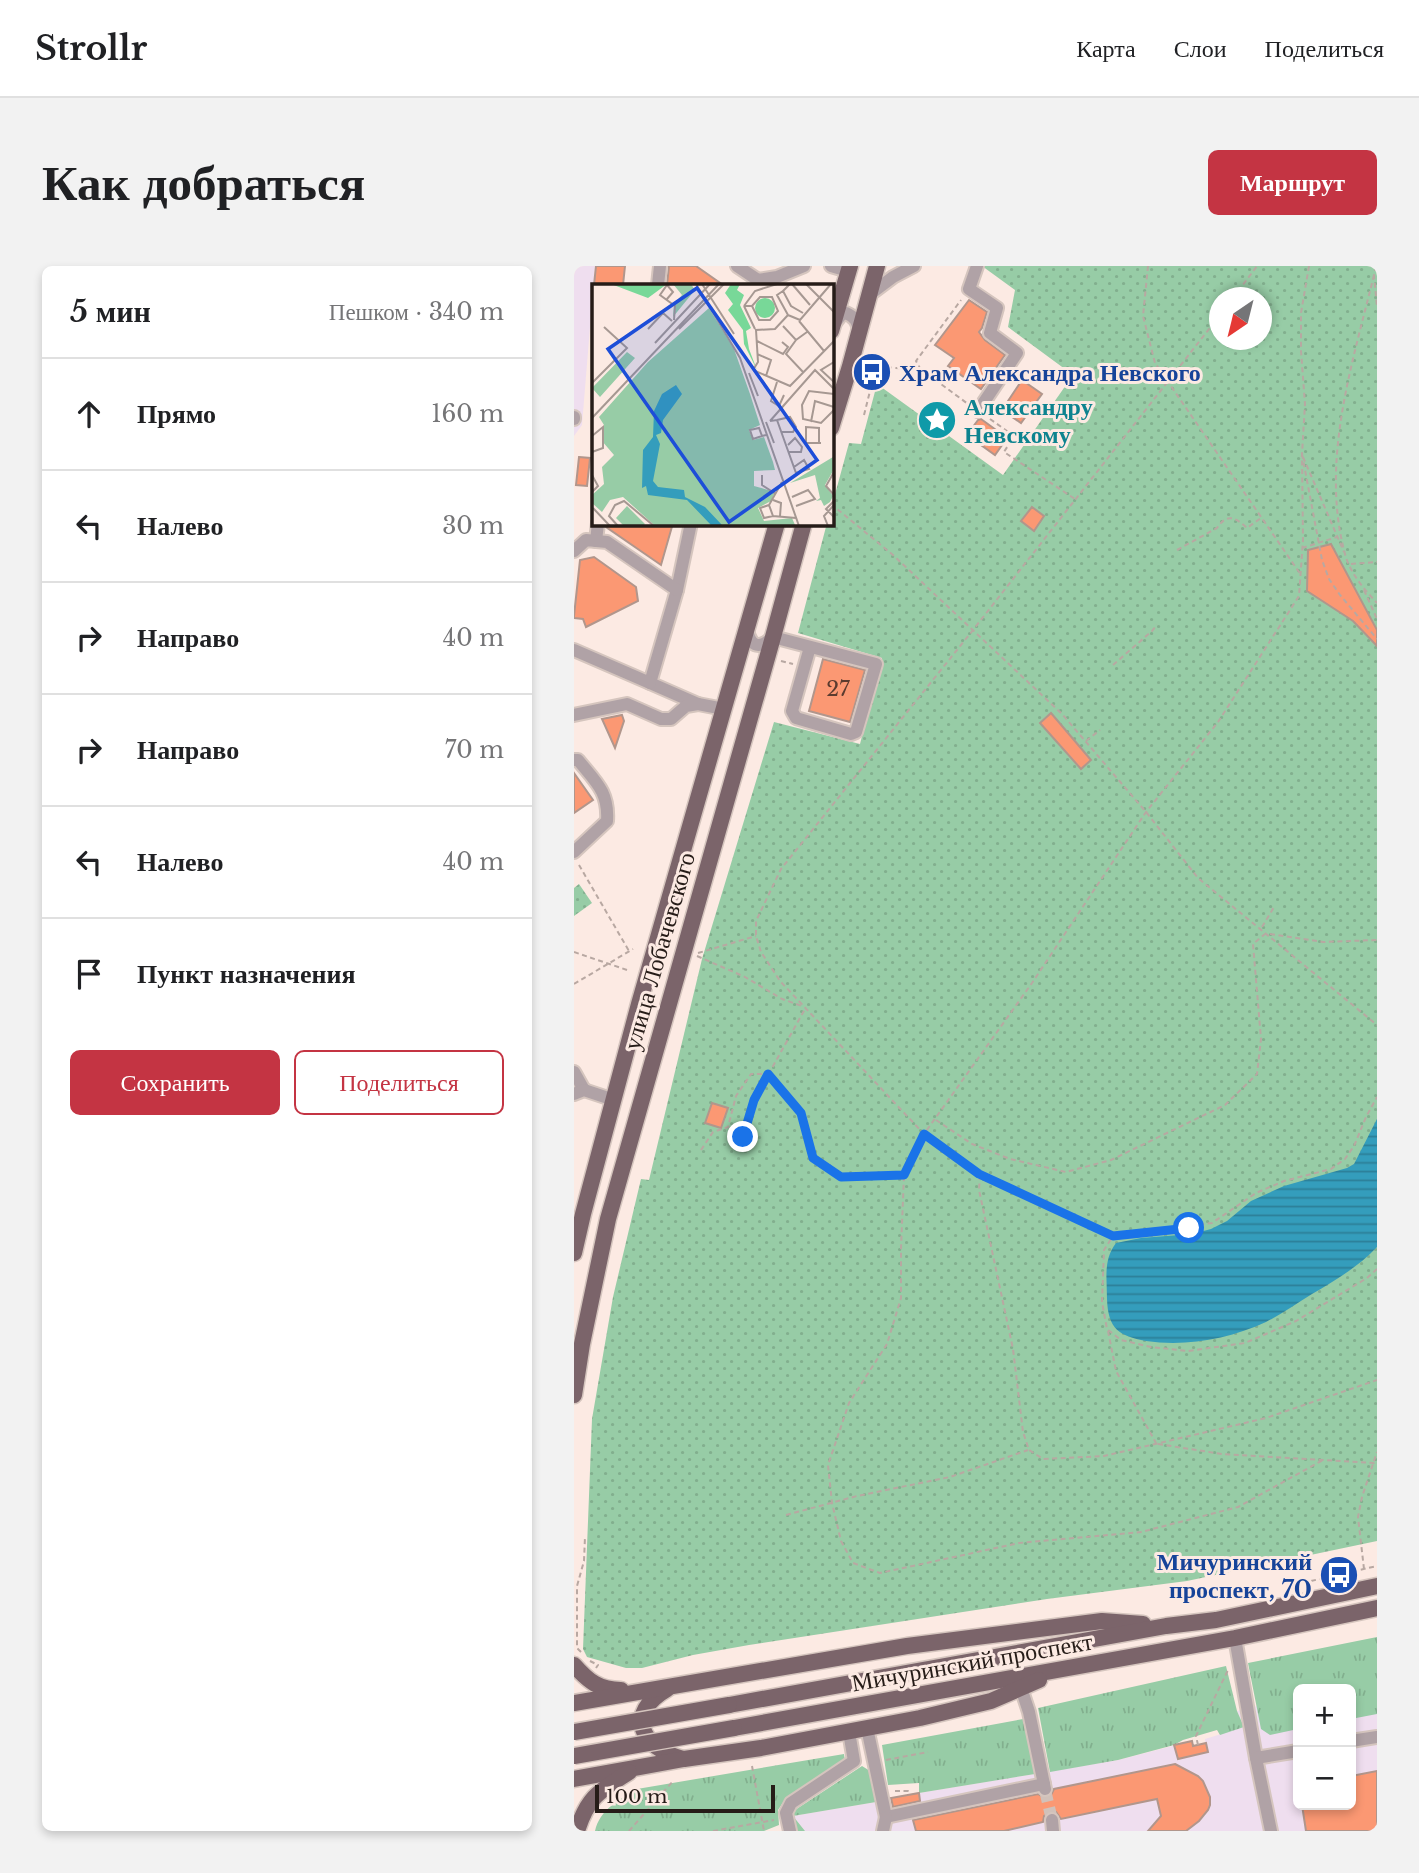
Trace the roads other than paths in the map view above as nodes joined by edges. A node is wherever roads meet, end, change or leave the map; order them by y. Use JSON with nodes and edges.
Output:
{"nodes":[{"id":1,"x":660,"y":266,"type":"edge"},
{"id":2,"x":737,"y":266,"type":"edge"},
{"id":3,"x":804,"y":266,"type":"edge"},
{"id":4,"x":831,"y":266,"type":"edge"},
{"id":5,"x":877,"y":266,"type":"edge"},
{"id":6,"x":914,"y":266,"type":"edge"},
{"id":7,"x":977,"y":266,"type":"edge"},
{"id":8,"x":849,"y":269,"type":"edge"},
{"id":9,"x":757,"y":283,"type":"edge"},
{"id":10,"x":658,"y":284,"type":"edge"},
{"id":11,"x":869,"y":295,"type":"junction"},
{"id":12,"x":833,"y":325,"type":"edge"},
{"id":13,"x":833,"y":326,"type":"edge"},
{"id":14,"x":859,"y":332,"type":"junction"},
{"id":15,"x":978,"y":411,"type":"road end"},
{"id":16,"x":833,"y":421,"type":"edge"},
{"id":17,"x":598,"y":525,"type":"edge"},
{"id":18,"x":691,"y":525,"type":"edge"},
{"id":19,"x":776,"y":525,"type":"edge"},
{"id":20,"x":803,"y":525,"type":"edge"},
{"id":21,"x":596,"y":541,"type":"junction"},
{"id":22,"x":574,"y":551,"type":"edge"},
{"id":23,"x":677,"y":590,"type":"junction"},
{"id":24,"x":747,"y":630,"type":"junction"},
{"id":25,"x":774,"y":637,"type":"junction"},
{"id":26,"x":810,"y":647,"type":"junction"},
{"id":27,"x":574,"y":650,"type":"edge"},
{"id":28,"x":650,"y":683,"type":"junction"},
{"id":29,"x":698,"y":704,"type":"junction"},
{"id":30,"x":724,"y":709,"type":"junction"},
{"id":31,"x":574,"y":715,"type":"edge"},
{"id":32,"x":574,"y":760,"type":"edge"},
{"id":33,"x":574,"y":852,"type":"edge"},
{"id":34,"x":574,"y":1072,"type":"edge"},
{"id":35,"x":579,"y":1092,"type":"edge"},
{"id":36,"x":614,"y":1100,"type":"junction"},
{"id":37,"x":574,"y":1253,"type":"edge"},
{"id":38,"x":574,"y":1395,"type":"edge"},
{"id":39,"x":1377,"y":1586,"type":"edge"},
{"id":40,"x":1377,"y":1608,"type":"edge"},
{"id":41,"x":1166,"y":1626,"type":"junction"},
{"id":42,"x":1235,"y":1638,"type":"junction"},
{"id":43,"x":581,"y":1659,"type":"edge"},
{"id":44,"x":1063,"y":1669,"type":"junction"},
{"id":45,"x":672,"y":1686,"type":"junction"},
{"id":46,"x":1021,"y":1688,"type":"junction"},
{"id":47,"x":644,"y":1690,"type":"junction"},
{"id":48,"x":574,"y":1703,"type":"edge"},
{"id":49,"x":867,"y":1728,"type":"junction"},
{"id":50,"x":574,"y":1732,"type":"edge"},
{"id":51,"x":849,"y":1732,"type":"junction"},
{"id":52,"x":1377,"y":1737,"type":"edge"},
{"id":53,"x":1356,"y":1740,"type":"edge"},
{"id":54,"x":1293,"y":1752,"type":"edge"},
{"id":55,"x":574,"y":1756,"type":"edge"},
{"id":56,"x":1256,"y":1758,"type":"junction"},
{"id":57,"x":684,"y":1759,"type":"junction"},
{"id":58,"x":634,"y":1769,"type":"junction"},
{"id":59,"x":574,"y":1779,"type":"edge"},
{"id":60,"x":886,"y":1817,"type":"junction"},
{"id":61,"x":788,"y":1824,"type":"edge"},
{"id":62,"x":578,"y":1831,"type":"edge"},
{"id":63,"x":883,"y":1831,"type":"edge"},
{"id":64,"x":1271,"y":1831,"type":"edge"}],
"edges":[{"from":1,"to":10,"type":"street"},
{"from":2,"to":9,"type":"street"},
{"from":3,"to":9,"type":"street"},
{"from":4,"to":8,"type":"street"},
{"from":5,"to":11,"type":"main road"},
{"from":6,"to":11,"type":"street"},
{"from":7,"to":15,"type":"street"},
{"from":8,"to":12,"type":"main road"},
{"from":11,"to":14,"type":"main road"},
{"from":13,"to":14,"type":"street"},
{"from":14,"to":16,"type":"main road"},
{"from":17,"to":21,"type":"street"},
{"from":18,"to":23,"type":"street"},
{"from":19,"to":24,"type":"main road","name":"улица Лобачевского"},
{"from":20,"to":25,"type":"main road","name":"улица Лобачевского"},
{"from":21,"to":22,"type":"street"},
{"from":21,"to":23,"type":"street"},
{"from":23,"to":28,"type":"street"},
{"from":24,"to":25,"type":"street"},
{"from":24,"to":30,"type":"main road","name":"улица Лобачевского"},
{"from":25,"to":26,"type":"street"},
{"from":25,"to":38,"type":"main road","name":"улица Лобачевского"},
{"from":26,"to":26,"type":"street"},
{"from":27,"to":28,"type":"street"},
{"from":28,"to":29,"type":"street"},
{"from":29,"to":30,"type":"street"},
{"from":29,"to":31,"type":"street"},
{"from":30,"to":36,"type":"main road","name":"улица Лобачевского"},
{"from":32,"to":33,"type":"street"},
{"from":34,"to":35,"type":"street"},
{"from":35,"to":36,"type":"street"},
{"from":36,"to":37,"type":"main road","name":"улица Лобачевского"},
{"from":39,"to":41,"type":"main road","name":"Мичуринский проспект"},
{"from":40,"to":42,"type":"main road","name":"Мичуринский проспект"},
{"from":41,"to":45,"type":"main road"},
{"from":41,"to":50,"type":"main road","name":"Мичуринский проспект","bridge":true},
{"from":42,"to":44,"type":"main road","name":"Мичуринский проспект"},
{"from":42,"to":56,"type":"street"},
{"from":43,"to":47,"type":"main road"},
{"from":44,"to":46,"type":"main road"},
{"from":44,"to":55,"type":"main road","name":"Мичуринский проспект","bridge":true},
{"from":45,"to":47,"type":"main road"},
{"from":45,"to":57,"type":"main road"},
{"from":46,"to":49,"type":"main road"},
{"from":46,"to":60,"type":"street"},
{"from":47,"to":48,"type":"main road"},
{"from":49,"to":51,"type":"main road"},
{"from":49,"to":60,"type":"street"},
{"from":51,"to":57,"type":"main road"},
{"from":51,"to":61,"type":"street"},
{"from":52,"to":53,"type":"street"},
{"from":54,"to":56,"type":"street"},
{"from":56,"to":64,"type":"street"},
{"from":57,"to":58,"type":"main road"},
{"from":58,"to":59,"type":"main road"},
{"from":58,"to":62,"type":"main road"},
{"from":60,"to":63,"type":"street"}]}
